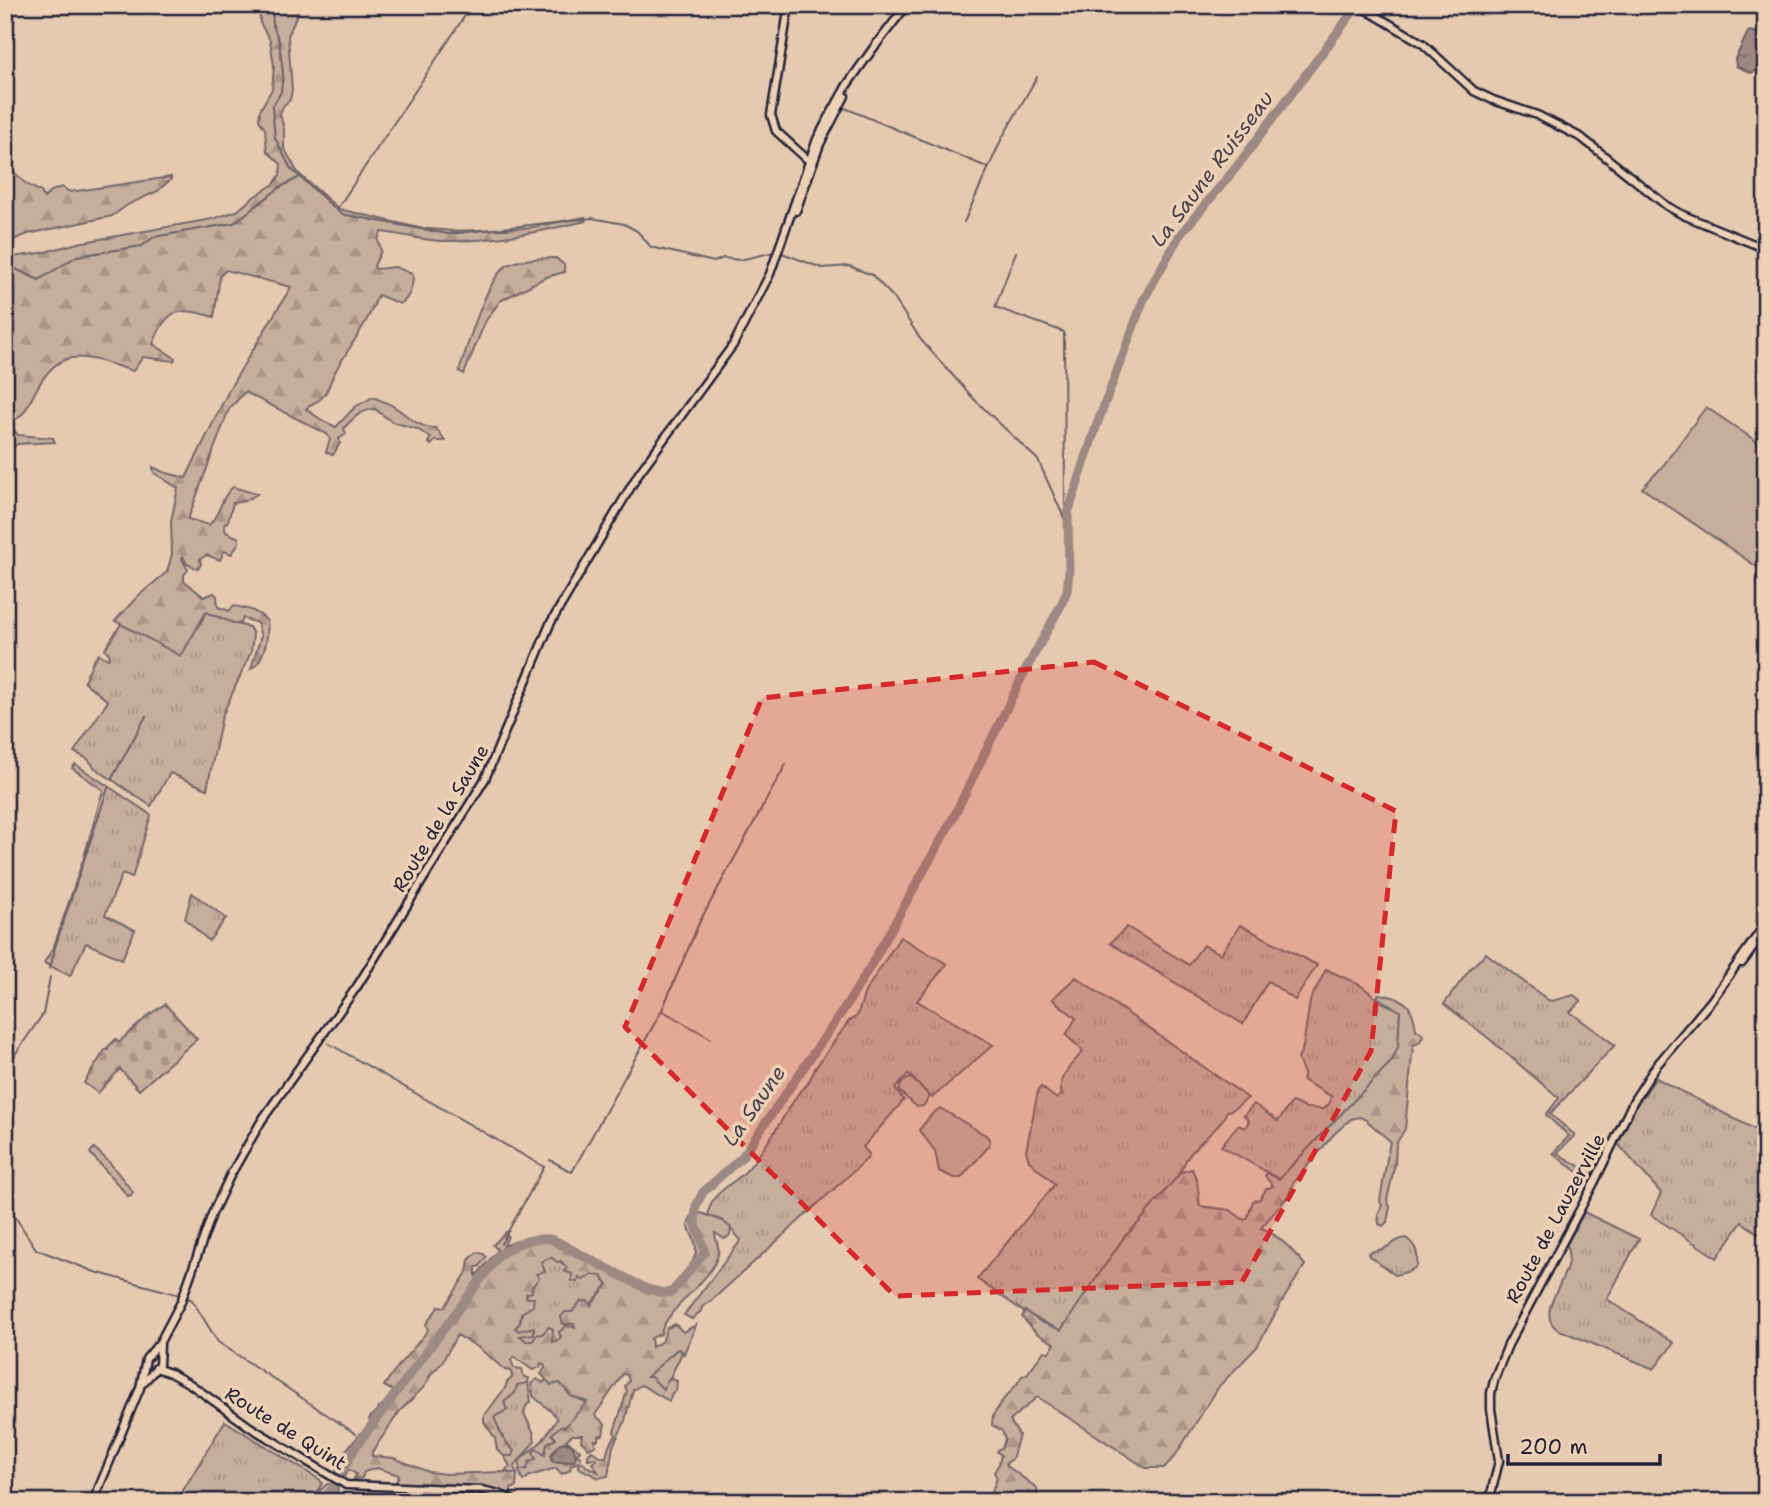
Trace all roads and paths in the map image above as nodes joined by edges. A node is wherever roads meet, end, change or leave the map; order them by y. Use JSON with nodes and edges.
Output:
{"nodes":[{"id":1,"x":789,"y":5,"type":"edge"},
{"id":2,"x":907,"y":5,"type":"edge"},
{"id":3,"x":1362,"y":7,"type":"edge"},
{"id":4,"x":811,"y":157,"type":"junction"},
{"id":5,"x":1766,"y":249,"type":"edge"},
{"id":6,"x":1766,"y":923,"type":"edge"},
{"id":7,"x":1766,"y":930,"type":"edge"},
{"id":8,"x":1728,"y":978,"type":"junction"},
{"id":9,"x":160,"y":1342,"type":"junction"},
{"id":10,"x":150,"y":1355,"type":"junction"},
{"id":11,"x":158,"y":1364,"type":"junction"},
{"id":12,"x":146,"y":1365,"type":"junction"},
{"id":13,"x":140,"y":1388,"type":"junction"},
{"id":14,"x":93,"y":1502,"type":"edge"},
{"id":15,"x":516,"y":1502,"type":"edge"},
{"id":16,"x":1489,"y":1502,"type":"edge"}],
"edges":[{"from":1,"to":4,"type":"street"},
{"from":2,"to":4,"type":"street","name":"Route de la Saune"},
{"from":3,"to":5,"type":"street"},
{"from":4,"to":9,"type":"street","name":"Route de la Saune"},
{"from":6,"to":8,"type":"street","name":"Route de Lauzerville"},
{"from":7,"to":8,"type":"street","name":"Route de Lauzerville"},
{"from":8,"to":16,"type":"street","name":"Route de Lauzerville"},
{"from":9,"to":10,"type":"street","name":"Route de la Saune"},
{"from":9,"to":11,"type":"street","name":"Route de la Saune"},
{"from":10,"to":11,"type":"street"},
{"from":10,"to":12,"type":"street","name":"Route de la Saune"},
{"from":11,"to":12,"type":"street"},
{"from":11,"to":13,"type":"street"},
{"from":11,"to":15,"type":"street","name":"Route de Quint"},
{"from":12,"to":13,"type":"street"},
{"from":13,"to":14,"type":"street"}]}
